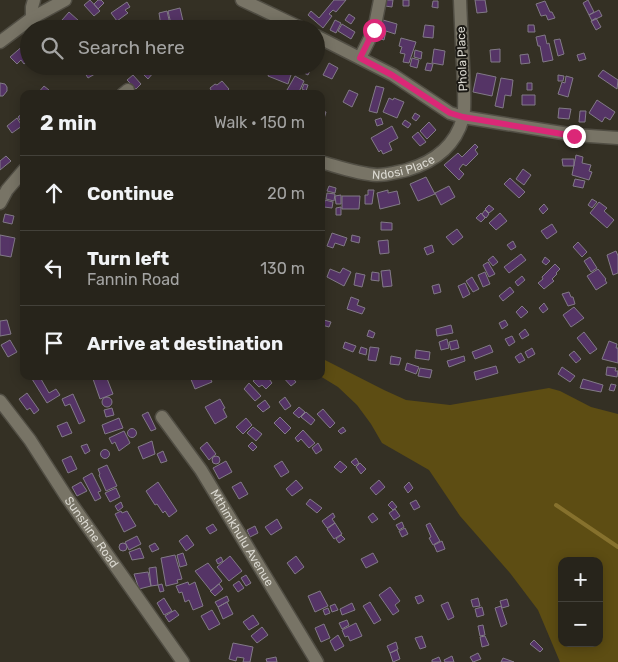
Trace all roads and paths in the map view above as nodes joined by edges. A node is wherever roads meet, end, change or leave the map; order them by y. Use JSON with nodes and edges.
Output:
{"nodes":[{"id":1,"x":34,"y":0,"type":"edge"},
{"id":2,"x":65,"y":0,"type":"edge"},
{"id":3,"x":242,"y":0,"type":"edge"},
{"id":4,"x":380,"y":0,"type":"edge"},
{"id":5,"x":460,"y":0,"type":"edge"},
{"id":6,"x":32,"y":18,"type":"junction"},
{"id":7,"x":29,"y":20,"type":"edge"},
{"id":8,"x":283,"y":20,"type":"edge"},
{"id":9,"x":20,"y":27,"type":"edge"},
{"id":10,"x":325,"y":40,"type":"edge"},
{"id":11,"x":0,"y":42,"type":"edge"},
{"id":12,"x":360,"y":58,"type":"junction"},
{"id":13,"x":463,"y":117,"type":"junction"},
{"id":14,"x":618,"y":138,"type":"edge"},
{"id":15,"x":325,"y":163,"type":"edge"},
{"id":16,"x":20,"y":175,"type":"edge"},
{"id":17,"x":0,"y":203,"type":"edge"},
{"id":18,"x":0,"y":401,"type":"edge"},
{"id":19,"x":162,"y":417,"type":"dead end"},
{"id":20,"x":183,"y":662,"type":"edge"},
{"id":21,"x":317,"y":662,"type":"edge"}],
"edges":[{"from":1,"to":6,"type":"street"},
{"from":2,"to":6,"type":"street"},
{"from":3,"to":8,"type":"street"},
{"from":4,"to":12,"type":"street"},
{"from":5,"to":13,"type":"street","name":"Phola Place"},
{"from":6,"to":7,"type":"street"},
{"from":9,"to":11,"type":"street"},
{"from":10,"to":12,"type":"street"},
{"from":12,"to":13,"type":"street"},
{"from":13,"to":14,"type":"street"},
{"from":13,"to":15,"type":"street","name":"Ndosi Place"},
{"from":16,"to":17,"type":"street"},
{"from":18,"to":20,"type":"street","name":"Sunshine Road"},
{"from":19,"to":21,"type":"street","name":"Mthimkhulu Avenue"}]}
